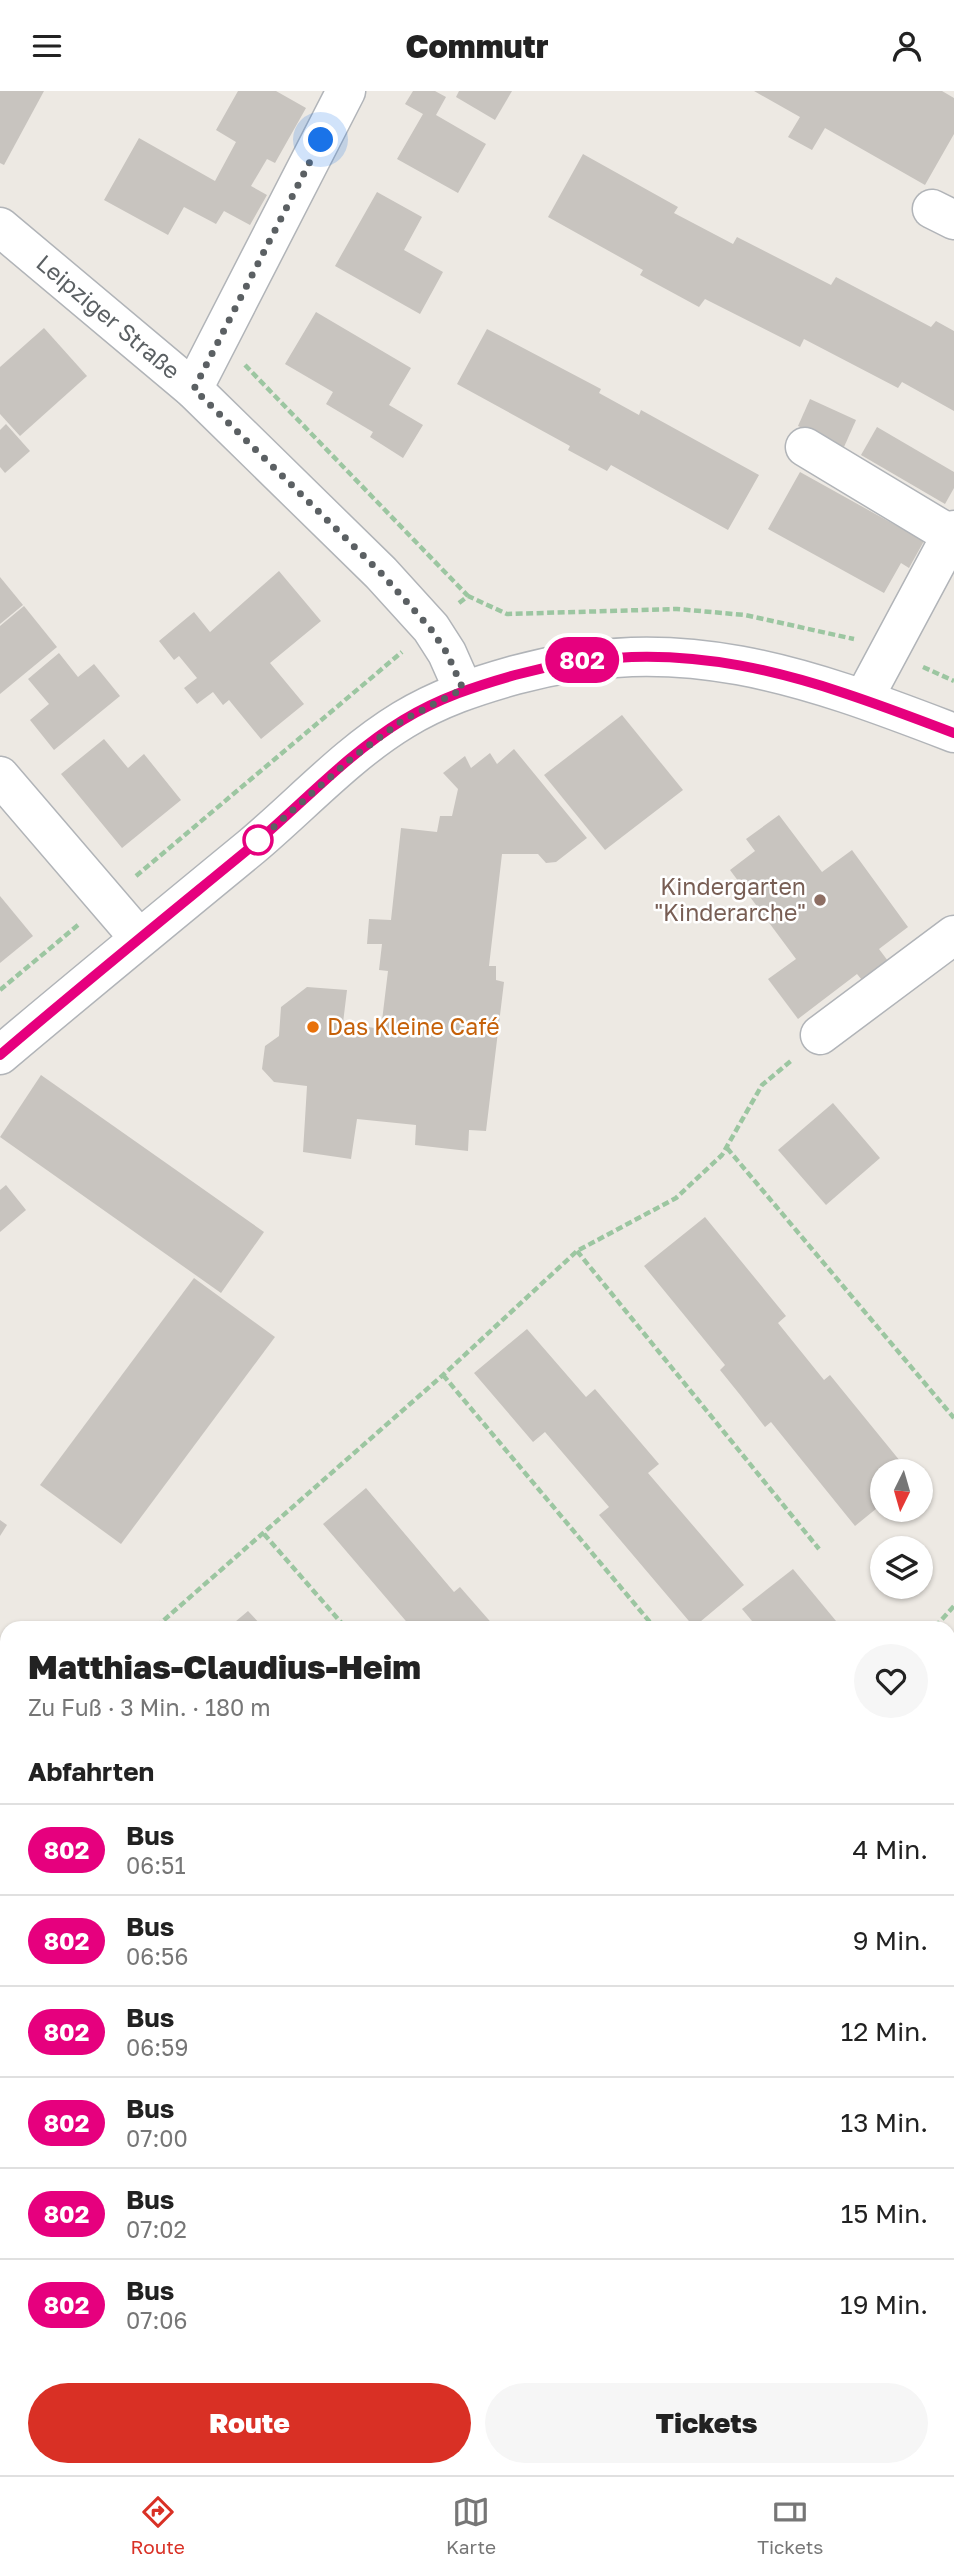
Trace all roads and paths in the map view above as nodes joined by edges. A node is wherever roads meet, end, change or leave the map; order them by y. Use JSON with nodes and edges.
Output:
{"nodes":[{"id":1,"x":346,"y":91,"type":"edge"},
{"id":2,"x":0,"y":227,"type":"edge"},
{"id":3,"x":219,"y":338,"type":"junction"},
{"id":4,"x":194,"y":389,"type":"junction"},
{"id":5,"x":805,"y":447,"type":"dead end"},
{"id":6,"x":953,"y":533,"type":"edge"},
{"id":7,"x":468,"y":596,"type":"dead end"},
{"id":8,"x":430,"y":628,"type":"junction"},
{"id":9,"x":463,"y":689,"type":"junction"},
{"id":10,"x":864,"y":698,"type":"junction"},
{"id":11,"x":954,"y":733,"type":"edge"},
{"id":12,"x":0,"y":776,"type":"edge"},
{"id":13,"x":108,"y":900,"type":"junction"},
{"id":14,"x":954,"y":935,"type":"edge"},
{"id":15,"x":139,"y":938,"type":"junction"},
{"id":16,"x":0,"y":990,"type":"edge"},
{"id":17,"x":820,"y":1035,"type":"joint"},
{"id":18,"x":0,"y":1055,"type":"edge"},
{"id":19,"x":727,"y":1147,"type":"junction"},
{"id":20,"x":577,"y":1251,"type":"junction"},
{"id":21,"x":443,"y":1375,"type":"junction"},
{"id":22,"x":954,"y":1417,"type":"edge"},
{"id":23,"x":264,"y":1534,"type":"junction"},
{"id":24,"x":819,"y":1549,"type":"dead end"},
{"id":25,"x":954,"y":1606,"type":"edge"},
{"id":26,"x":163,"y":1621,"type":"edge"},
{"id":27,"x":340,"y":1621,"type":"edge"},
{"id":28,"x":649,"y":1621,"type":"edge"},
{"id":29,"x":940,"y":1621,"type":"edge"}],
"edges":[{"from":1,"to":3,"type":"street"},
{"from":2,"to":4,"type":"street","name":"Leipziger Straße"},
{"from":3,"to":4,"type":"street"},
{"from":3,"to":7,"type":"path"},
{"from":4,"to":8,"type":"street","name":"Leipziger Straße"},
{"from":5,"to":6,"type":"street"},
{"from":6,"to":10,"type":"street"},
{"from":8,"to":9,"type":"street","name":"Leipziger Straße"},
{"from":8,"to":13,"type":"path"},
{"from":9,"to":10,"type":"street"},
{"from":9,"to":15,"type":"street"},
{"from":10,"to":11,"type":"street"},
{"from":12,"to":13,"type":"street"},
{"from":13,"to":15,"type":"street"},
{"from":13,"to":16,"type":"path"},
{"from":14,"to":17,"type":"street"},
{"from":15,"to":18,"type":"street"},
{"from":17,"to":19,"type":"path"},
{"from":19,"to":20,"type":"path"},
{"from":19,"to":22,"type":"path"},
{"from":20,"to":21,"type":"path"},
{"from":20,"to":24,"type":"path"},
{"from":21,"to":23,"type":"path"},
{"from":21,"to":28,"type":"path"},
{"from":23,"to":26,"type":"path"},
{"from":23,"to":27,"type":"path"},
{"from":25,"to":29,"type":"path"}]}
